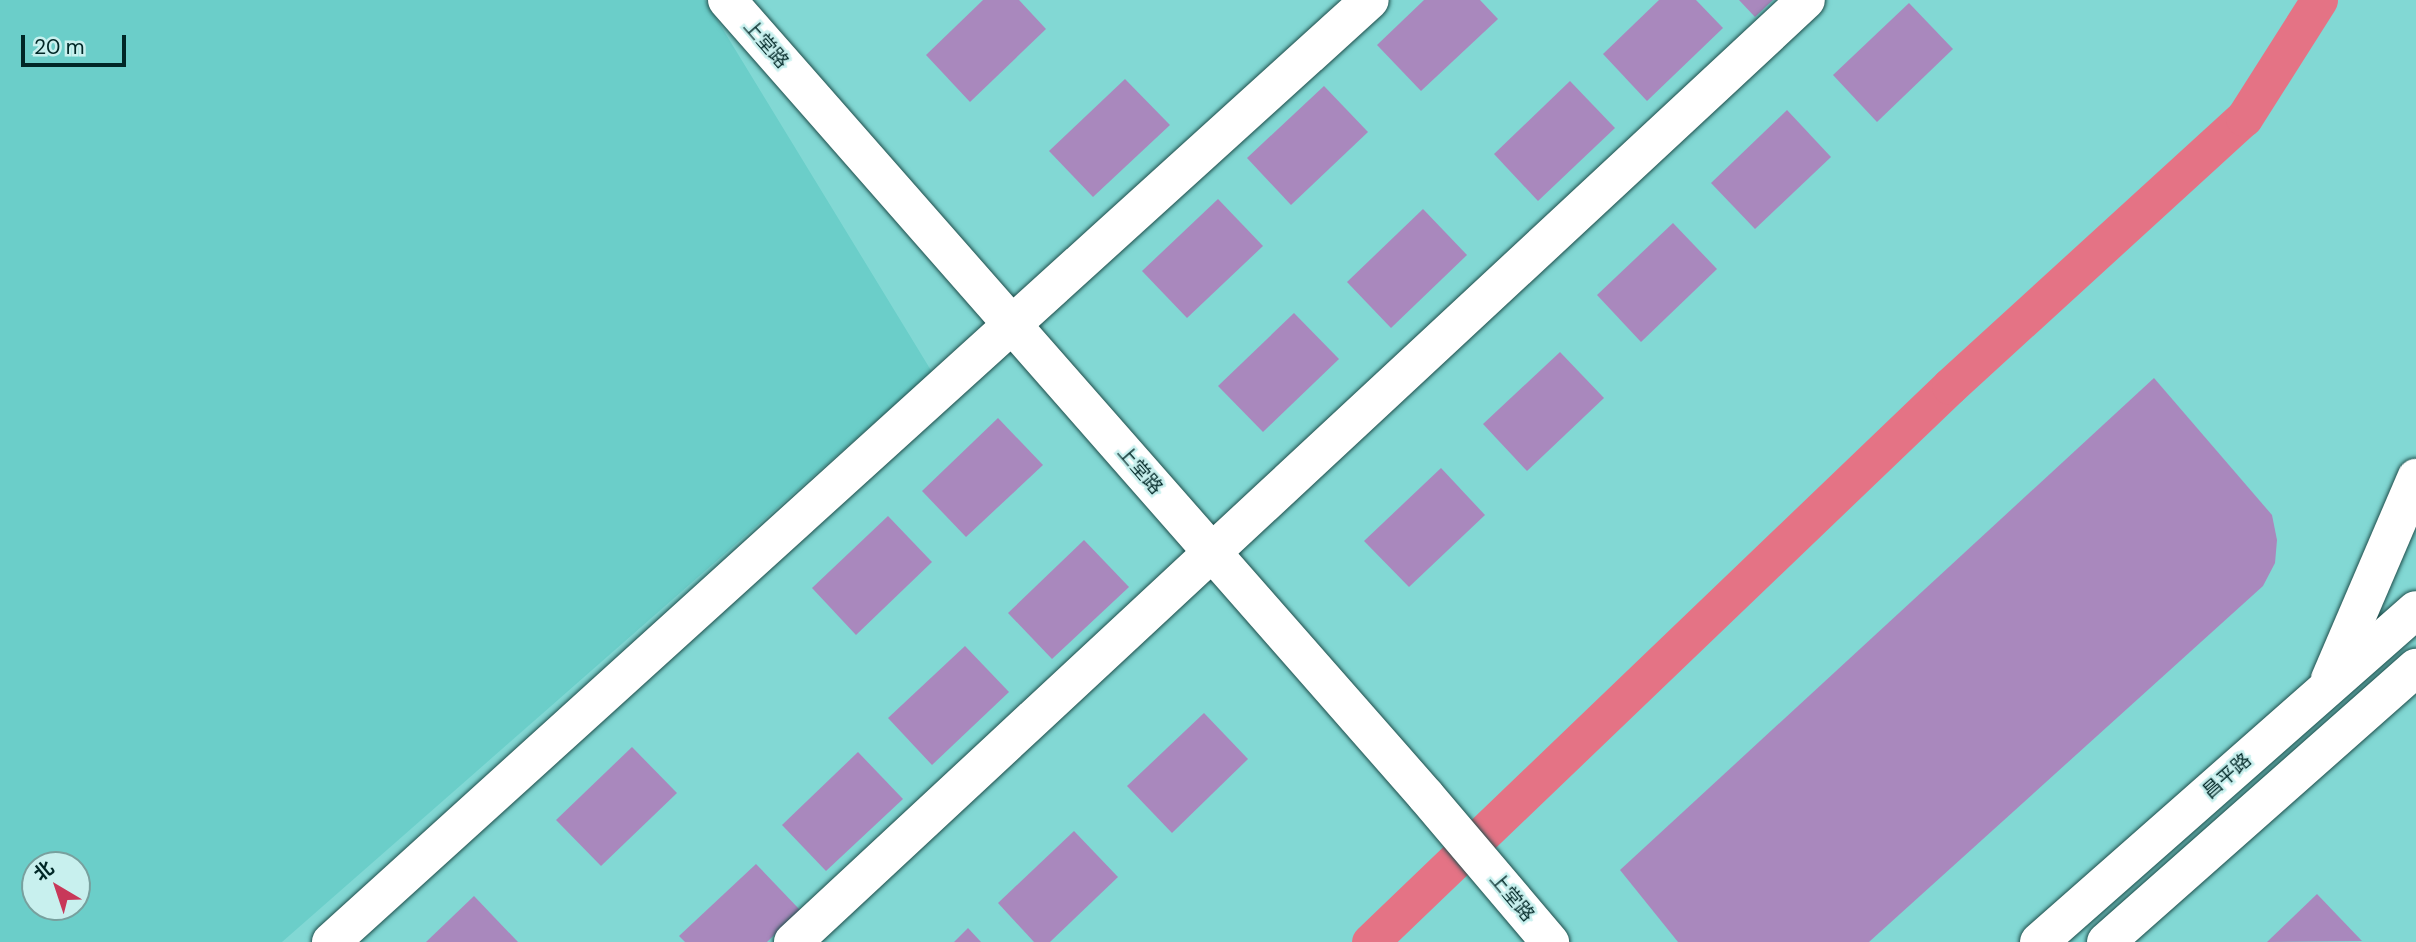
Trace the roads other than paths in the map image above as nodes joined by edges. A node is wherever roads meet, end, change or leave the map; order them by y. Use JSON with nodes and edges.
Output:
{"nodes":[{"id":1,"x":727,"y":0,"type":"edge"},
{"id":2,"x":1370,"y":0,"type":"edge"},
{"id":3,"x":1806,"y":0,"type":"edge"},
{"id":4,"x":1013,"y":326,"type":"junction"},
{"id":5,"x":2416,"y":478,"type":"edge"},
{"id":6,"x":1213,"y":553,"type":"junction"},
{"id":7,"x":2416,"y":610,"type":"edge"},
{"id":8,"x":2416,"y":668,"type":"edge"},
{"id":9,"x":2326,"y":688,"type":"junction"},
{"id":10,"x":331,"y":942,"type":"edge"},
{"id":11,"x":793,"y":942,"type":"edge"},
{"id":12,"x":1550,"y":942,"type":"edge"},
{"id":13,"x":2039,"y":942,"type":"edge"},
{"id":14,"x":2106,"y":942,"type":"edge"}],
"edges":[{"from":1,"to":4,"type":"street","name":"上堂路"},
{"from":2,"to":4,"type":"street"},
{"from":3,"to":6,"type":"street"},
{"from":4,"to":6,"type":"street","name":"上堂路"},
{"from":4,"to":10,"type":"street"},
{"from":5,"to":9,"type":"street"},
{"from":6,"to":11,"type":"street"},
{"from":6,"to":12,"type":"street","name":"上堂路"},
{"from":7,"to":9,"type":"street","name":"昌平路"},
{"from":8,"to":14,"type":"street"},
{"from":9,"to":13,"type":"street","name":"昌平路"}]}
